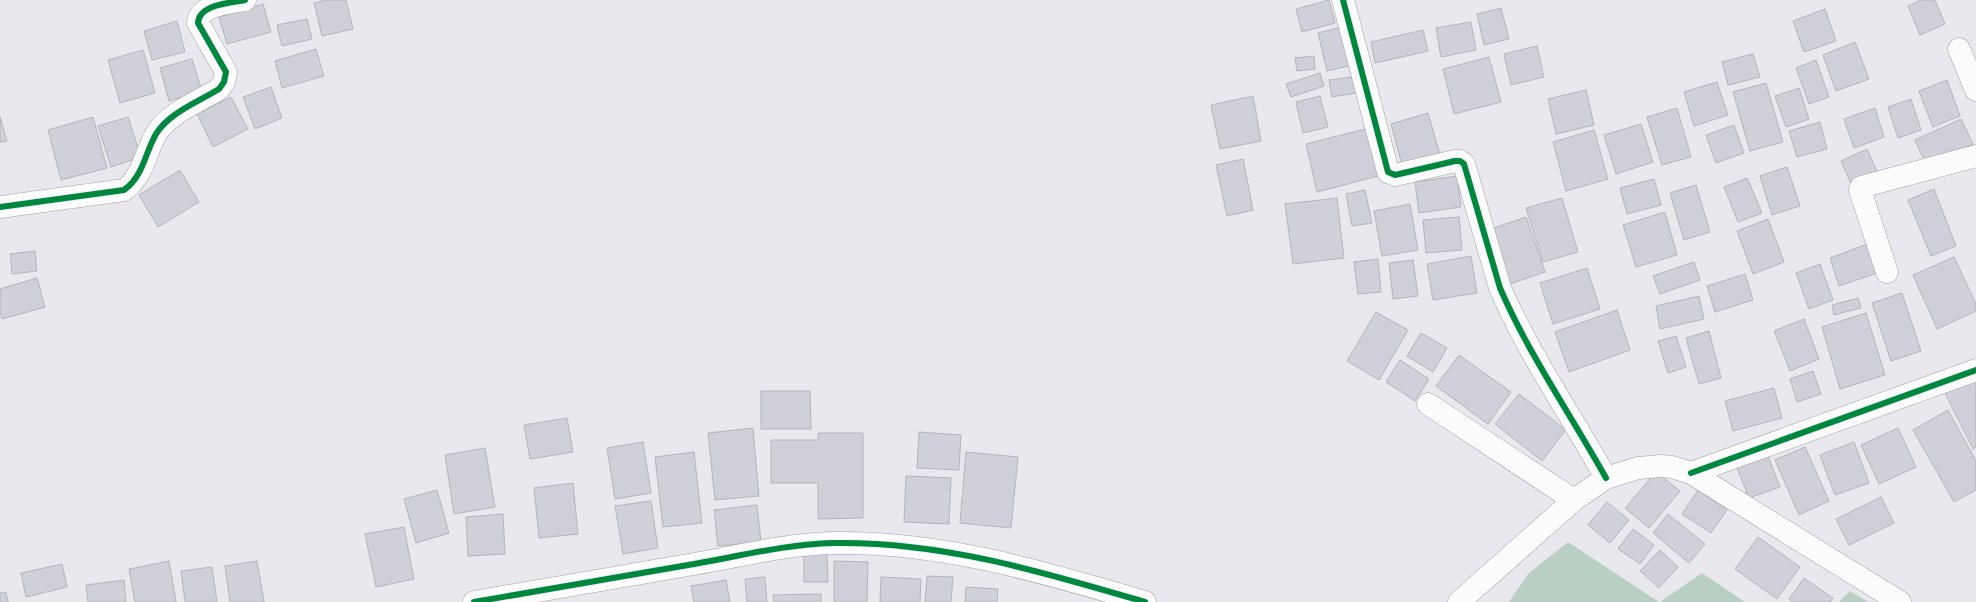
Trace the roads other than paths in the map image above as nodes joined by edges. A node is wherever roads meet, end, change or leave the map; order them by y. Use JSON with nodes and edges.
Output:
{"nodes":[{"id":1,"x":245,"y":0,"type":"edge"},
{"id":2,"x":1343,"y":0,"type":"edge"},
{"id":3,"x":1959,"y":49,"type":"dead end"},
{"id":4,"x":1976,"y":90,"type":"edge"},
{"id":5,"x":1976,"y":156,"type":"edge"},
{"id":6,"x":0,"y":207,"type":"edge"},
{"id":7,"x":1887,"y":272,"type":"dead end"},
{"id":8,"x":1976,"y":370,"type":"edge"},
{"id":9,"x":1428,"y":404,"type":"dead end"},
{"id":10,"x":1691,"y":473,"type":"junction"},
{"id":11,"x":1606,"y":478,"type":"junction"},
{"id":12,"x":1574,"y":500,"type":"junction"},
{"id":13,"x":474,"y":602,"type":"edge"},
{"id":14,"x":1145,"y":602,"type":"edge"},
{"id":15,"x":1459,"y":602,"type":"edge"},
{"id":16,"x":1900,"y":602,"type":"edge"}],
"edges":[{"from":1,"to":6,"type":"street"},
{"from":2,"to":11,"type":"street"},
{"from":3,"to":4,"type":"street"},
{"from":5,"to":7,"type":"street"},
{"from":8,"to":10,"type":"street"},
{"from":9,"to":12,"type":"street"},
{"from":10,"to":11,"type":"street"},
{"from":10,"to":16,"type":"street"},
{"from":11,"to":12,"type":"street"},
{"from":12,"to":15,"type":"street"},
{"from":13,"to":14,"type":"street"}]}
